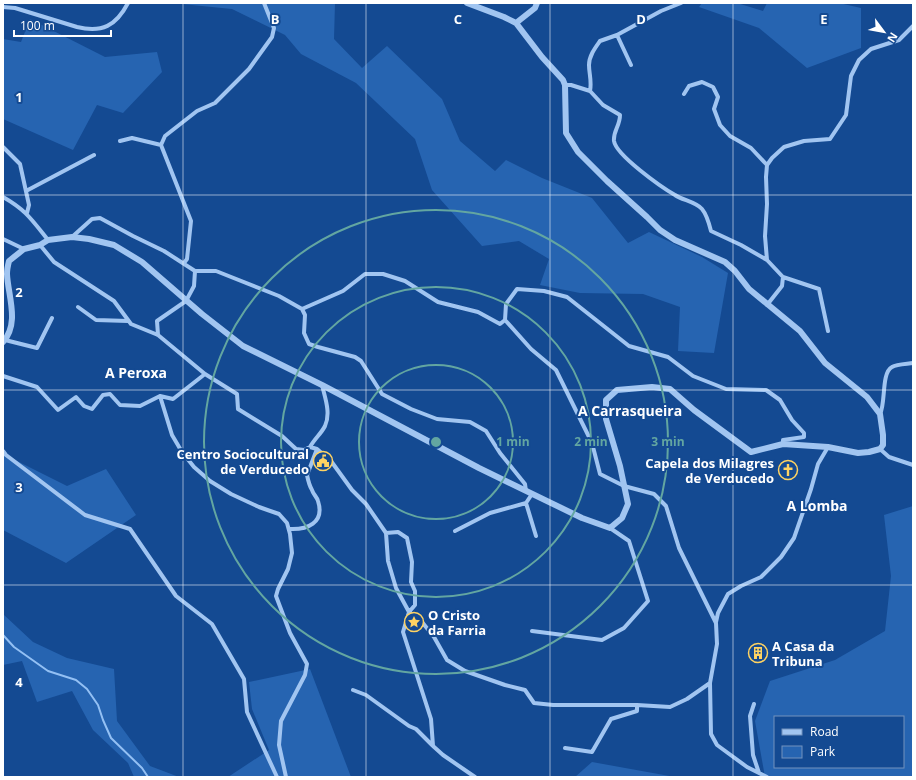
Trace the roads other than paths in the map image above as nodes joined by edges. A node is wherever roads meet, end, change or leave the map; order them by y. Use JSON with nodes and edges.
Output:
{"nodes":[{"id":1,"x":128,"y":3,"type":"edge"},
{"id":2,"x":264,"y":3,"type":"edge"},
{"id":3,"x":466,"y":3,"type":"edge"},
{"id":4,"x":537,"y":3,"type":"edge"},
{"id":5,"x":681,"y":3,"type":"edge"},
{"id":6,"x":3,"y":7,"type":"edge"},
{"id":7,"x":516,"y":24,"type":"junction"},
{"id":8,"x":913,"y":26,"type":"edge"},
{"id":9,"x":617,"y":35,"type":"junction"},
{"id":10,"x":631,"y":65,"type":"dead end"},
{"id":11,"x":565,"y":85,"type":"junction"},
{"id":12,"x":590,"y":91,"type":"junction"},
{"id":13,"x":684,"y":94,"type":"dead end"},
{"id":14,"x":120,"y":141,"type":"dead end"},
{"id":15,"x":161,"y":145,"type":"junction"},
{"id":16,"x":3,"y":147,"type":"edge"},
{"id":17,"x":94,"y":155,"type":"dead end"},
{"id":18,"x":767,"y":165,"type":"junction"},
{"id":19,"x":26,"y":190,"type":"junction"},
{"id":20,"x":3,"y":197,"type":"edge"},
{"id":21,"x":27,"y":213,"type":"junction"},
{"id":22,"x":72,"y":236,"type":"junction"},
{"id":23,"x":3,"y":239,"type":"edge"},
{"id":24,"x":48,"y":240,"type":"junction"},
{"id":25,"x":40,"y":245,"type":"junction"},
{"id":26,"x":24,"y":249,"type":"junction"},
{"id":27,"x":767,"y":260,"type":"junction"},
{"id":28,"x":184,"y":263,"type":"junction"},
{"id":29,"x":195,"y":271,"type":"junction"},
{"id":30,"x":783,"y":277,"type":"junction"},
{"id":31,"x":186,"y":301,"type":"junction"},
{"id":32,"x":768,"y":305,"type":"junction"},
{"id":33,"x":78,"y":307,"type":"dead end"},
{"id":34,"x":302,"y":309,"type":"junction"},
{"id":35,"x":52,"y":318,"type":"dead end"},
{"id":36,"x":505,"y":320,"type":"junction"},
{"id":37,"x":128,"y":321,"type":"junction"},
{"id":38,"x":828,"y":331,"type":"dead end"},
{"id":39,"x":158,"y":335,"type":"junction"},
{"id":40,"x":4,"y":341,"type":"edge"},
{"id":41,"x":913,"y":363,"type":"edge"},
{"id":42,"x":205,"y":374,"type":"junction"},
{"id":43,"x":3,"y":376,"type":"edge"},
{"id":44,"x":322,"y":385,"type":"junction"},
{"id":45,"x":160,"y":396,"type":"junction"},
{"id":46,"x":880,"y":414,"type":"junction"},
{"id":47,"x":783,"y":444,"type":"junction"},
{"id":48,"x":310,"y":447,"type":"junction"},
{"id":49,"x":828,"y":447,"type":"junction"},
{"id":50,"x":317,"y":449,"type":"junction"},
{"id":51,"x":880,"y":449,"type":"junction"},
{"id":52,"x":3,"y":451,"type":"edge"},
{"id":53,"x":913,"y":465,"type":"edge"},
{"id":54,"x":624,"y":486,"type":"junction"},
{"id":55,"x":529,"y":492,"type":"junction"},
{"id":56,"x":526,"y":503,"type":"junction"},
{"id":57,"x":610,"y":528,"type":"junction"},
{"id":58,"x":289,"y":529,"type":"junction"},
{"id":59,"x":455,"y":531,"type":"dead end"},
{"id":60,"x":386,"y":533,"type":"junction"},
{"id":61,"x":536,"y":536,"type":"dead end"},
{"id":62,"x":409,"y":612,"type":"junction"},
{"id":63,"x":716,"y":623,"type":"junction"},
{"id":64,"x":532,"y":631,"type":"dead end"},
{"id":65,"x":710,"y":682,"type":"junction"},
{"id":66,"x":353,"y":690,"type":"dead end"},
{"id":67,"x":754,"y":704,"type":"dead end"},
{"id":68,"x":637,"y":705,"type":"junction"},
{"id":69,"x":433,"y":746,"type":"junction"},
{"id":70,"x":565,"y":748,"type":"dead end"},
{"id":71,"x":759,"y":773,"type":"junction"},
{"id":72,"x":277,"y":777,"type":"edge"},
{"id":73,"x":286,"y":777,"type":"edge"},
{"id":74,"x":475,"y":777,"type":"edge"},
{"id":75,"x":767,"y":777,"type":"edge"}],
"edges":[{"from":1,"to":6,"type":"street"},
{"from":2,"to":15,"type":"street"},
{"from":3,"to":7,"type":"street"},
{"from":4,"to":7,"type":"street"},
{"from":5,"to":9,"type":"street"},
{"from":7,"to":11,"type":"street"},
{"from":8,"to":18,"type":"street"},
{"from":9,"to":10,"type":"street"},
{"from":9,"to":12,"type":"street"},
{"from":11,"to":12,"type":"street"},
{"from":11,"to":32,"type":"street"},
{"from":12,"to":27,"type":"street"},
{"from":13,"to":18,"type":"street"},
{"from":14,"to":15,"type":"street"},
{"from":15,"to":28,"type":"street"},
{"from":16,"to":19,"type":"street"},
{"from":17,"to":19,"type":"street"},
{"from":18,"to":27,"type":"street"},
{"from":19,"to":21,"type":"street"},
{"from":20,"to":21,"type":"street"},
{"from":21,"to":24,"type":"street"},
{"from":22,"to":24,"type":"street"},
{"from":22,"to":28,"type":"street"},
{"from":22,"to":31,"type":"street"},
{"from":23,"to":26,"type":"street"},
{"from":24,"to":25,"type":"street"},
{"from":25,"to":26,"type":"street"},
{"from":25,"to":37,"type":"street"},
{"from":26,"to":40,"type":"street"},
{"from":27,"to":30,"type":"street"},
{"from":28,"to":29,"type":"street"},
{"from":29,"to":31,"type":"street"},
{"from":29,"to":34,"type":"street"},
{"from":30,"to":32,"type":"street"},
{"from":30,"to":38,"type":"street"},
{"from":31,"to":39,"type":"street"},
{"from":31,"to":44,"type":"street"},
{"from":32,"to":46,"type":"street"},
{"from":33,"to":37,"type":"street"},
{"from":34,"to":36,"type":"street"},
{"from":34,"to":55,"type":"street"},
{"from":35,"to":40,"type":"street"},
{"from":36,"to":47,"type":"street"},
{"from":36,"to":54,"type":"street"},
{"from":37,"to":39,"type":"street"},
{"from":39,"to":42,"type":"street"},
{"from":41,"to":46,"type":"street"},
{"from":42,"to":45,"type":"street"},
{"from":42,"to":48,"type":"street"},
{"from":43,"to":45,"type":"street"},
{"from":44,"to":48,"type":"street"},
{"from":44,"to":55,"type":"street"},
{"from":45,"to":58,"type":"street"},
{"from":46,"to":51,"type":"street"},
{"from":47,"to":49,"type":"street"},
{"from":47,"to":54,"type":"street"},
{"from":48,"to":50,"type":"street"},
{"from":49,"to":51,"type":"street"},
{"from":49,"to":63,"type":"street"},
{"from":50,"to":58,"type":"street"},
{"from":50,"to":60,"type":"street"},
{"from":51,"to":53,"type":"street"},
{"from":52,"to":72,"type":"street"},
{"from":54,"to":57,"type":"street"},
{"from":54,"to":63,"type":"street"},
{"from":55,"to":56,"type":"street"},
{"from":55,"to":57,"type":"street"},
{"from":56,"to":59,"type":"street"},
{"from":56,"to":61,"type":"street"},
{"from":57,"to":64,"type":"street"},
{"from":58,"to":73,"type":"street"},
{"from":60,"to":62,"type":"street"},
{"from":60,"to":62,"type":"street"},
{"from":62,"to":68,"type":"street"},
{"from":62,"to":69,"type":"street"},
{"from":63,"to":65,"type":"street"},
{"from":65,"to":68,"type":"street"},
{"from":65,"to":71,"type":"street"},
{"from":66,"to":69,"type":"street"},
{"from":67,"to":71,"type":"street"},
{"from":68,"to":70,"type":"street"},
{"from":69,"to":74,"type":"street"},
{"from":71,"to":75,"type":"street"}]}
